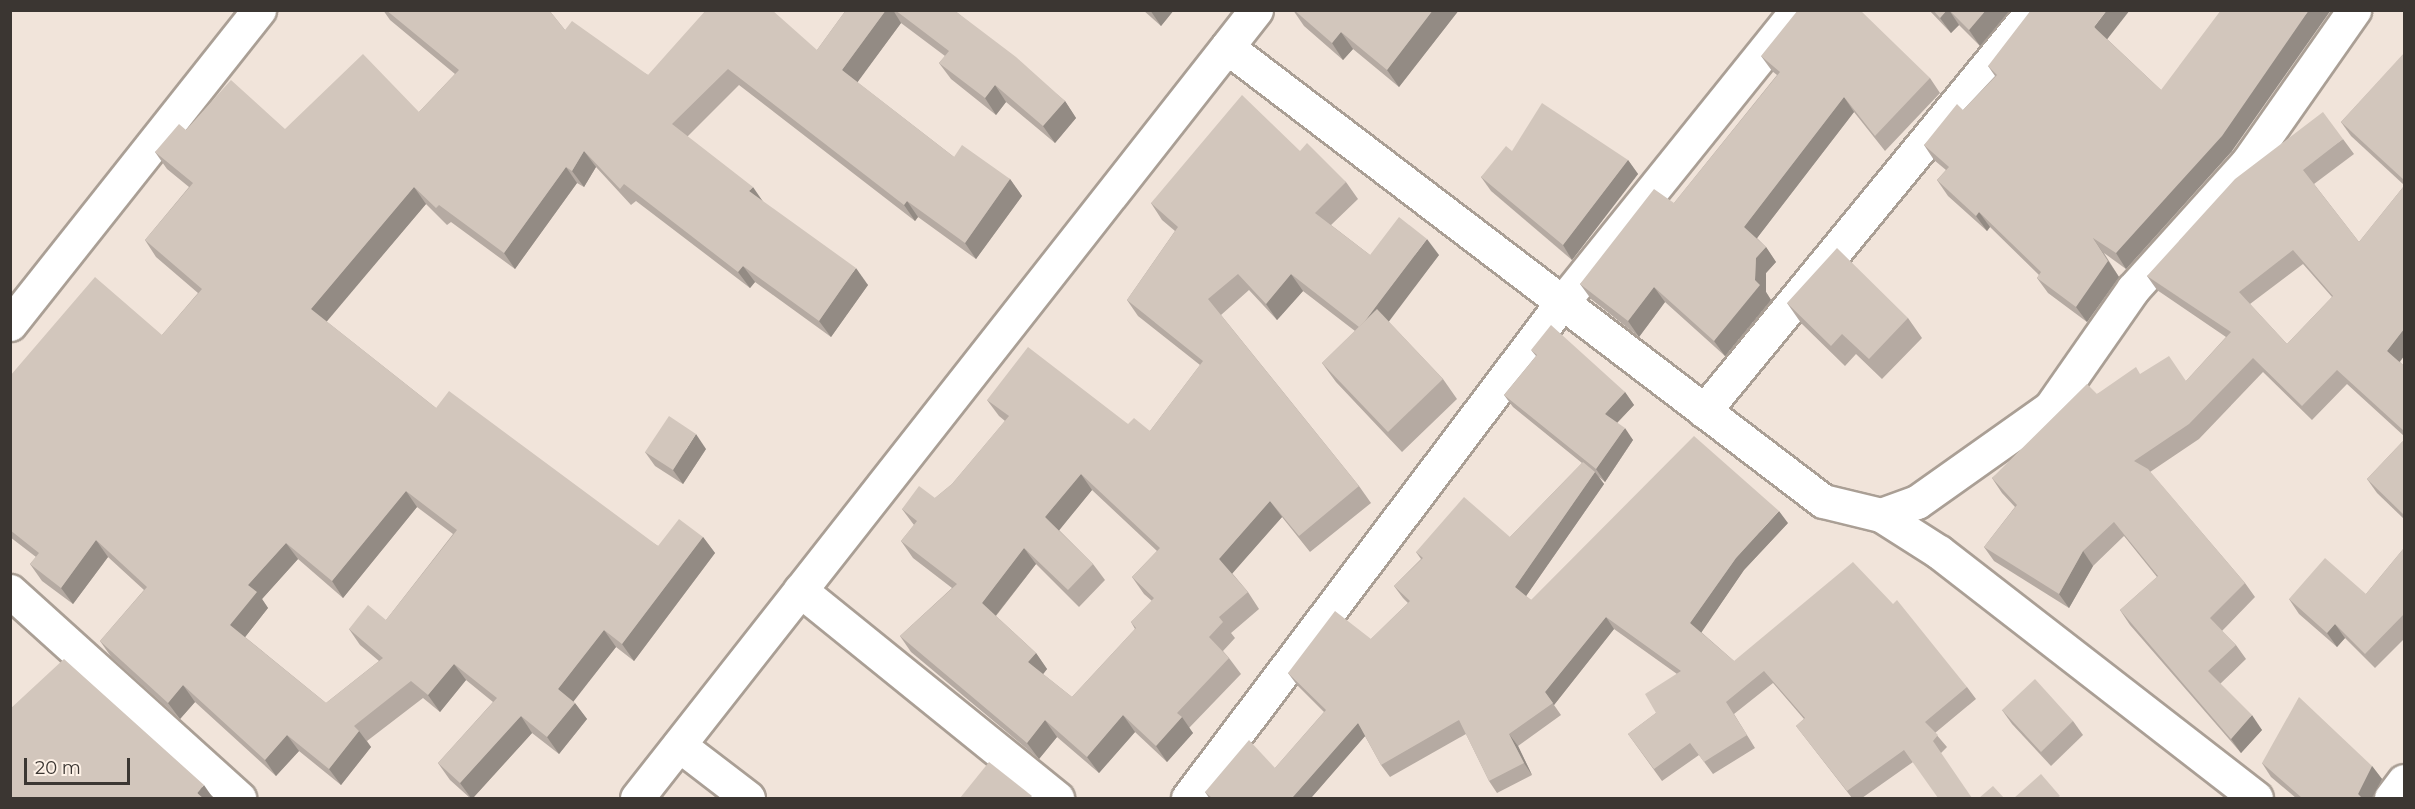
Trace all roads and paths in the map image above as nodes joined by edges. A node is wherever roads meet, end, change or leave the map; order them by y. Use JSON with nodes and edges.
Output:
{"nodes":[{"id":1,"x":259,"y":10,"type":"edge"},
{"id":2,"x":1257,"y":10,"type":"edge"},
{"id":3,"x":1797,"y":10,"type":"edge"},
{"id":4,"x":2033,"y":10,"type":"edge"},
{"id":5,"x":2354,"y":10,"type":"edge"},
{"id":6,"x":1227,"y":47,"type":"junction"},
{"id":7,"x":1563,"y":300,"type":"junction"},
{"id":8,"x":10,"y":324,"type":"edge"},
{"id":9,"x":1704,"y":411,"type":"junction"},
{"id":10,"x":1881,"y":515,"type":"junction"},
{"id":11,"x":800,"y":590,"type":"junction"},
{"id":12,"x":10,"y":591,"type":"edge"},
{"id":13,"x":679,"y":745,"type":"junction"},
{"id":14,"x":2404,"y":781,"type":"edge"},
{"id":15,"x":240,"y":798,"type":"edge"},
{"id":16,"x":637,"y":798,"type":"edge"},
{"id":17,"x":748,"y":798,"type":"edge"},
{"id":18,"x":1057,"y":798,"type":"edge"},
{"id":19,"x":1188,"y":798,"type":"edge"},
{"id":20,"x":2256,"y":798,"type":"edge"},
{"id":21,"x":2391,"y":798,"type":"edge"}],
"edges":[{"from":1,"to":8,"type":"street"},
{"from":2,"to":6,"type":"street"},
{"from":3,"to":7,"type":"street"},
{"from":4,"to":9,"type":"street"},
{"from":5,"to":10,"type":"street"},
{"from":6,"to":7,"type":"street"},
{"from":6,"to":11,"type":"street"},
{"from":7,"to":9,"type":"street"},
{"from":7,"to":19,"type":"street"},
{"from":9,"to":10,"type":"street"},
{"from":10,"to":20,"type":"street"},
{"from":11,"to":13,"type":"street"},
{"from":11,"to":18,"type":"street"},
{"from":12,"to":15,"type":"street"},
{"from":13,"to":16,"type":"street"},
{"from":13,"to":17,"type":"street"},
{"from":14,"to":21,"type":"street"}]}
